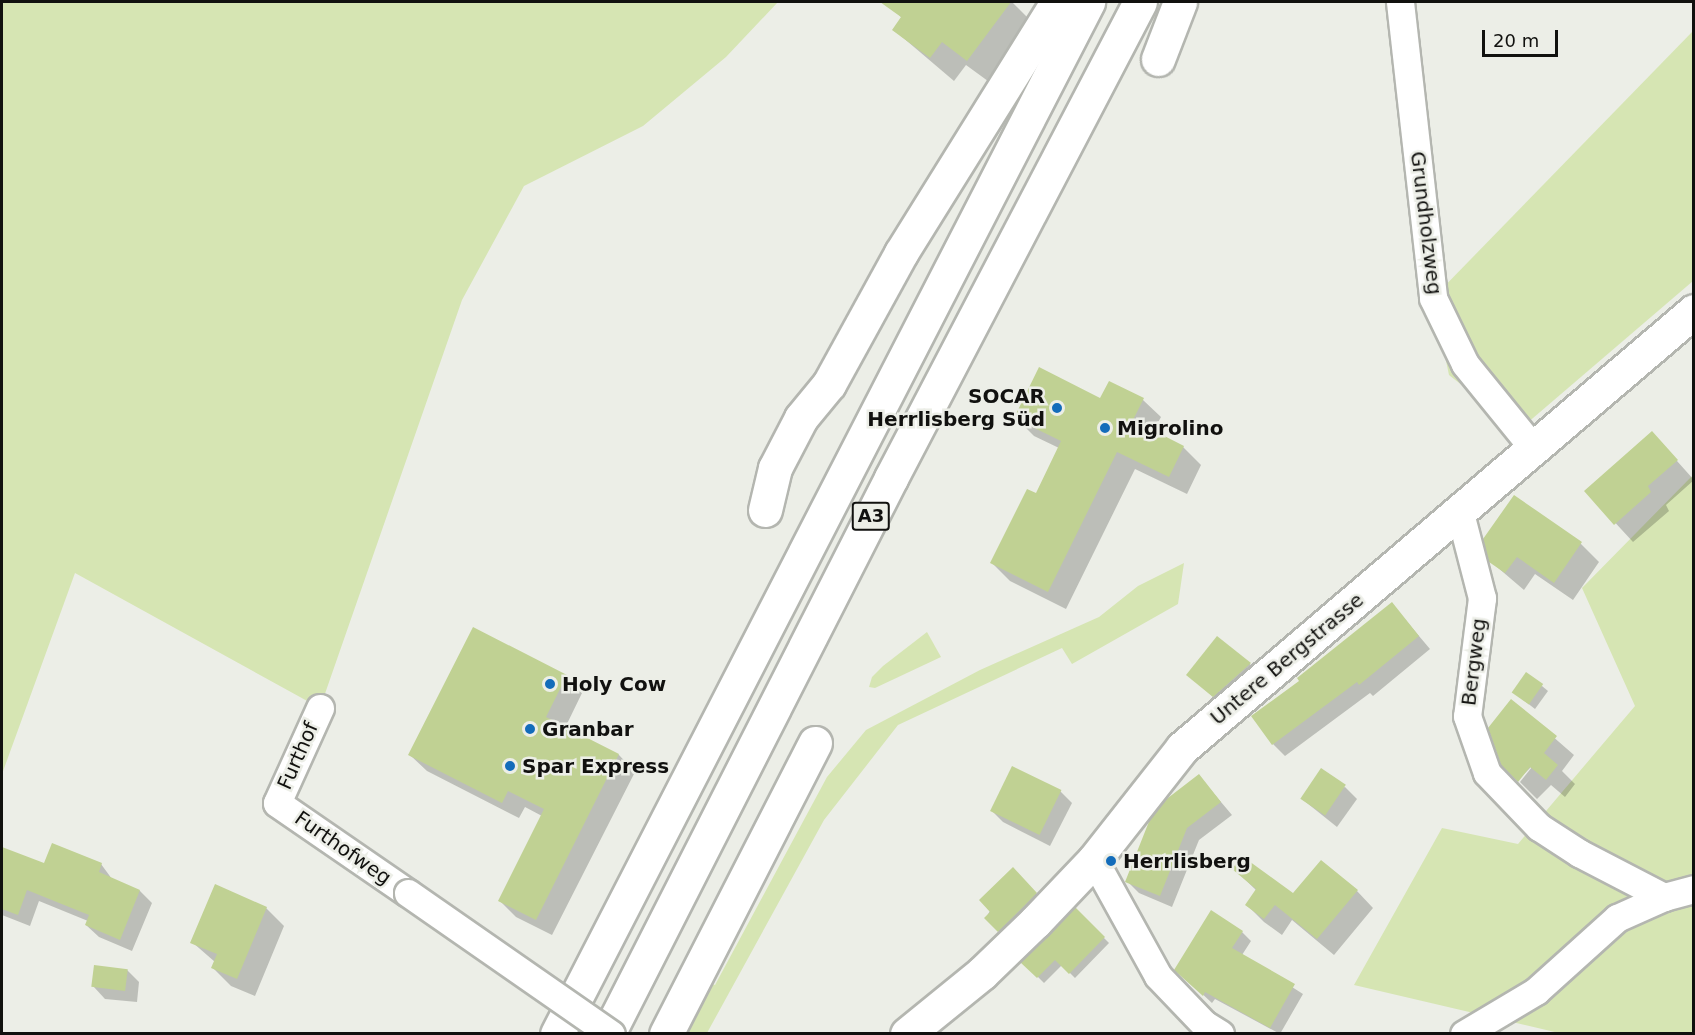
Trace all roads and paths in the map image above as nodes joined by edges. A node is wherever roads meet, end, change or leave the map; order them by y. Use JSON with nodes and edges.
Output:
{"nodes":[{"id":1,"x":1057,"y":2,"type":"edge"},
{"id":2,"x":1088,"y":2,"type":"edge"},
{"id":3,"x":1140,"y":2,"type":"edge"},
{"id":4,"x":1180,"y":2,"type":"edge"},
{"id":5,"x":1400,"y":2,"type":"edge"},
{"id":6,"x":1158,"y":59,"type":"dead end"},
{"id":7,"x":1694,"y":311,"type":"edge"},
{"id":8,"x":1535,"y":450,"type":"junction"},
{"id":9,"x":765,"y":510,"type":"dead end"},
{"id":10,"x":1460,"y":513,"type":"junction"},
{"id":11,"x":320,"y":708,"type":"dead end"},
{"id":12,"x":815,"y":743,"type":"dead end"},
{"id":13,"x":277,"y":803,"type":"joint"},
{"id":14,"x":1094,"y":860,"type":"junction"},
{"id":15,"x":1694,"y":889,"type":"edge"},
{"id":16,"x":1664,"y":897,"type":"junction"},
{"id":17,"x":1208,"y":1030,"type":"edge"},
{"id":18,"x":557,"y":1034,"type":"edge"},
{"id":19,"x":609,"y":1034,"type":"edge"},
{"id":20,"x":666,"y":1034,"type":"edge"},
{"id":21,"x":907,"y":1034,"type":"edge"},
{"id":22,"x":1464,"y":1034,"type":"edge"}],
"edges":[{"from":1,"to":9,"type":"main road"},
{"from":2,"to":18,"type":"main road","number":"A3"},
{"from":3,"to":19,"type":"main road","number":"A3"},
{"from":4,"to":6,"type":"main road"},
{"from":5,"to":8,"type":"street","name":"Grundholzweg"},
{"from":7,"to":8,"type":"main road","name":"Untere Bergstrasse"},
{"from":8,"to":10,"type":"main road","name":"Untere Bergstrasse"},
{"from":10,"to":14,"type":"main road","name":"Untere Bergstrasse"},
{"from":10,"to":16,"type":"street","name":"Bergweg"},
{"from":11,"to":13,"type":"street","name":"Furthof"},
{"from":12,"to":20,"type":"main road"},
{"from":13,"to":19,"type":"street","name":"Furthofweg","bridge":true},
{"from":14,"to":17,"type":"street"},
{"from":14,"to":21,"type":"main road","name":"Untere Bergstrasse"},
{"from":15,"to":16,"type":"street"},
{"from":16,"to":22,"type":"street"}]}
